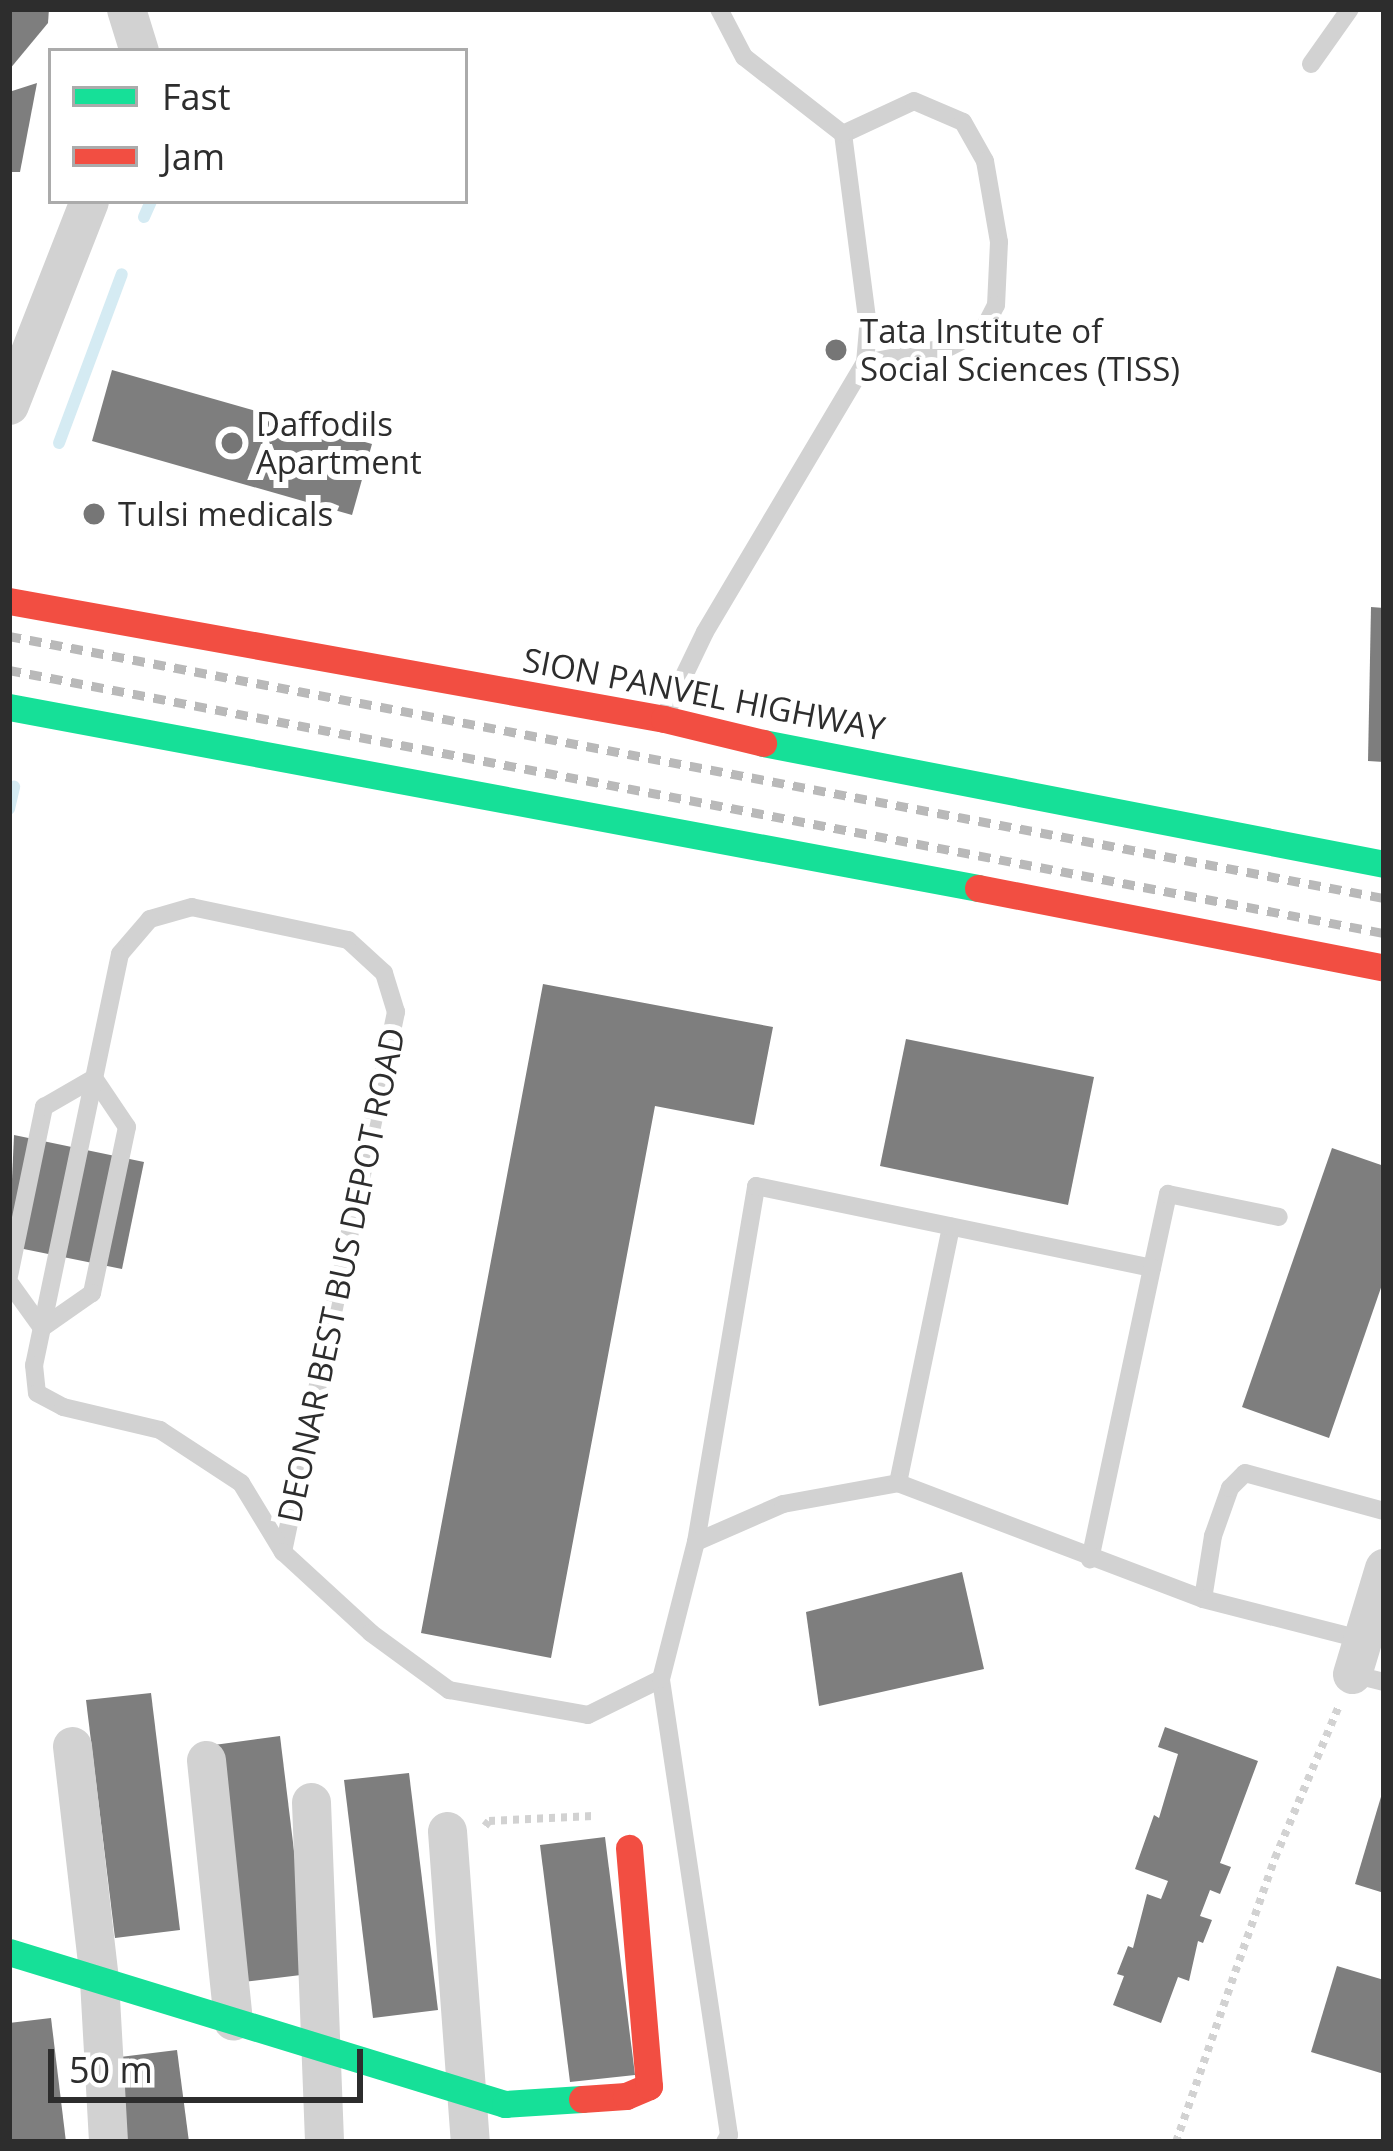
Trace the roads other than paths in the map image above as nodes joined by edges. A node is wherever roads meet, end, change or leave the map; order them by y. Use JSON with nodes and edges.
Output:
{"nodes":[{"id":1,"x":126,"y":9,"type":"edge"},
{"id":2,"x":719,"y":9,"type":"edge"},
{"id":3,"x":1350,"y":9,"type":"edge"},
{"id":4,"x":138,"y":48,"type":"edge"},
{"id":5,"x":1311,"y":64,"type":"dead end"},
{"id":6,"x":843,"y":134,"type":"junction"},
{"id":7,"x":88,"y":204,"type":"edge"},
{"id":8,"x":865,"y":363,"type":"junction"},
{"id":9,"x":9,"y":405,"type":"edge"},
{"id":10,"x":9,"y":602,"type":"edge"},
{"id":11,"x":9,"y":707,"type":"edge"},
{"id":12,"x":664,"y":719,"type":"junction"},
{"id":13,"x":1384,"y":864,"type":"edge"},
{"id":14,"x":1384,"y":968,"type":"edge"},
{"id":15,"x":94,"y":1078,"type":"junction"},
{"id":16,"x":1279,"y":1217,"type":"dead end"},
{"id":17,"x":952,"y":1226,"type":"junction"},
{"id":18,"x":1152,"y":1268,"type":"junction"},
{"id":19,"x":9,"y":1279,"type":"edge"},
{"id":20,"x":42,"y":1328,"type":"junction"},
{"id":21,"x":898,"y":1483,"type":"junction"},
{"id":22,"x":1384,"y":1511,"type":"edge"},
{"id":23,"x":696,"y":1542,"type":"junction"},
{"id":24,"x":283,"y":1552,"type":"junction"},
{"id":25,"x":1090,"y":1559,"type":"junction"},
{"id":26,"x":1384,"y":1568,"type":"edge"},
{"id":27,"x":1204,"y":1599,"type":"junction"},
{"id":28,"x":1366,"y":1665,"type":"edge"},
{"id":29,"x":661,"y":1678,"type":"junction"},
{"id":30,"x":72,"y":1746,"type":"dead end"},
{"id":31,"x":206,"y":1760,"type":"dead end"},
{"id":32,"x":311,"y":1802,"type":"dead end"},
{"id":33,"x":447,"y":1832,"type":"dead end"},
{"id":34,"x":629,"y":1848,"type":"road end"},
{"id":35,"x":9,"y":1952,"type":"edge"},
{"id":36,"x":99,"y":1979,"type":"junction"},
{"id":37,"x":233,"y":2021,"type":"junction"},
{"id":38,"x":322,"y":2048,"type":"junction"},
{"id":39,"x":466,"y":2091,"type":"junction"},
{"id":40,"x":107,"y":2142,"type":"edge"},
{"id":41,"x":324,"y":2142,"type":"edge"},
{"id":42,"x":470,"y":2142,"type":"edge"},
{"id":43,"x":725,"y":2142,"type":"edge"}],
"edges":[{"from":1,"to":4,"type":"street"},
{"from":2,"to":6,"type":"lane"},
{"from":3,"to":5,"type":"lane"},
{"from":6,"to":8,"type":"lane"},
{"from":6,"to":8,"type":"lane"},
{"from":7,"to":9,"type":"street"},
{"from":8,"to":12,"type":"lane"},
{"from":10,"to":12,"type":"main road","name":"SION PANVEL HIGHWAY"},
{"from":11,"to":14,"type":"main road"},
{"from":12,"to":13,"type":"main road","name":"SION PANVEL HIGHWAY"},
{"from":15,"to":19,"type":"lane"},
{"from":15,"to":20,"type":"lane","name":"DEONAR BEST BUS DEPOT ROAD"},
{"from":15,"to":20,"type":"lane"},
{"from":15,"to":24,"type":"lane","name":"DEONAR BEST BUS DEPOT ROAD"},
{"from":16,"to":18,"type":"lane"},
{"from":17,"to":18,"type":"lane"},
{"from":17,"to":21,"type":"lane"},
{"from":17,"to":23,"type":"lane"},
{"from":18,"to":25,"type":"lane"},
{"from":19,"to":20,"type":"lane"},
{"from":20,"to":24,"type":"lane","name":"DEONAR BEST BUS DEPOT ROAD"},
{"from":21,"to":23,"type":"lane"},
{"from":21,"to":25,"type":"lane"},
{"from":22,"to":27,"type":"lane"},
{"from":23,"to":29,"type":"lane"},
{"from":24,"to":29,"type":"lane","name":"DEONAR BEST BUS DEPOT ROAD"},
{"from":25,"to":27,"type":"lane"},
{"from":26,"to":28,"type":"street"},
{"from":27,"to":28,"type":"lane"},
{"from":29,"to":43,"type":"lane"},
{"from":30,"to":36,"type":"street"},
{"from":31,"to":37,"type":"street"},
{"from":32,"to":38,"type":"street"},
{"from":33,"to":39,"type":"street"},
{"from":34,"to":39,"type":"main road"},
{"from":35,"to":36,"type":"main road"},
{"from":36,"to":37,"type":"main road"},
{"from":36,"to":40,"type":"street"},
{"from":37,"to":38,"type":"main road"},
{"from":38,"to":39,"type":"main road"},
{"from":38,"to":41,"type":"street"},
{"from":39,"to":42,"type":"street"}]}
